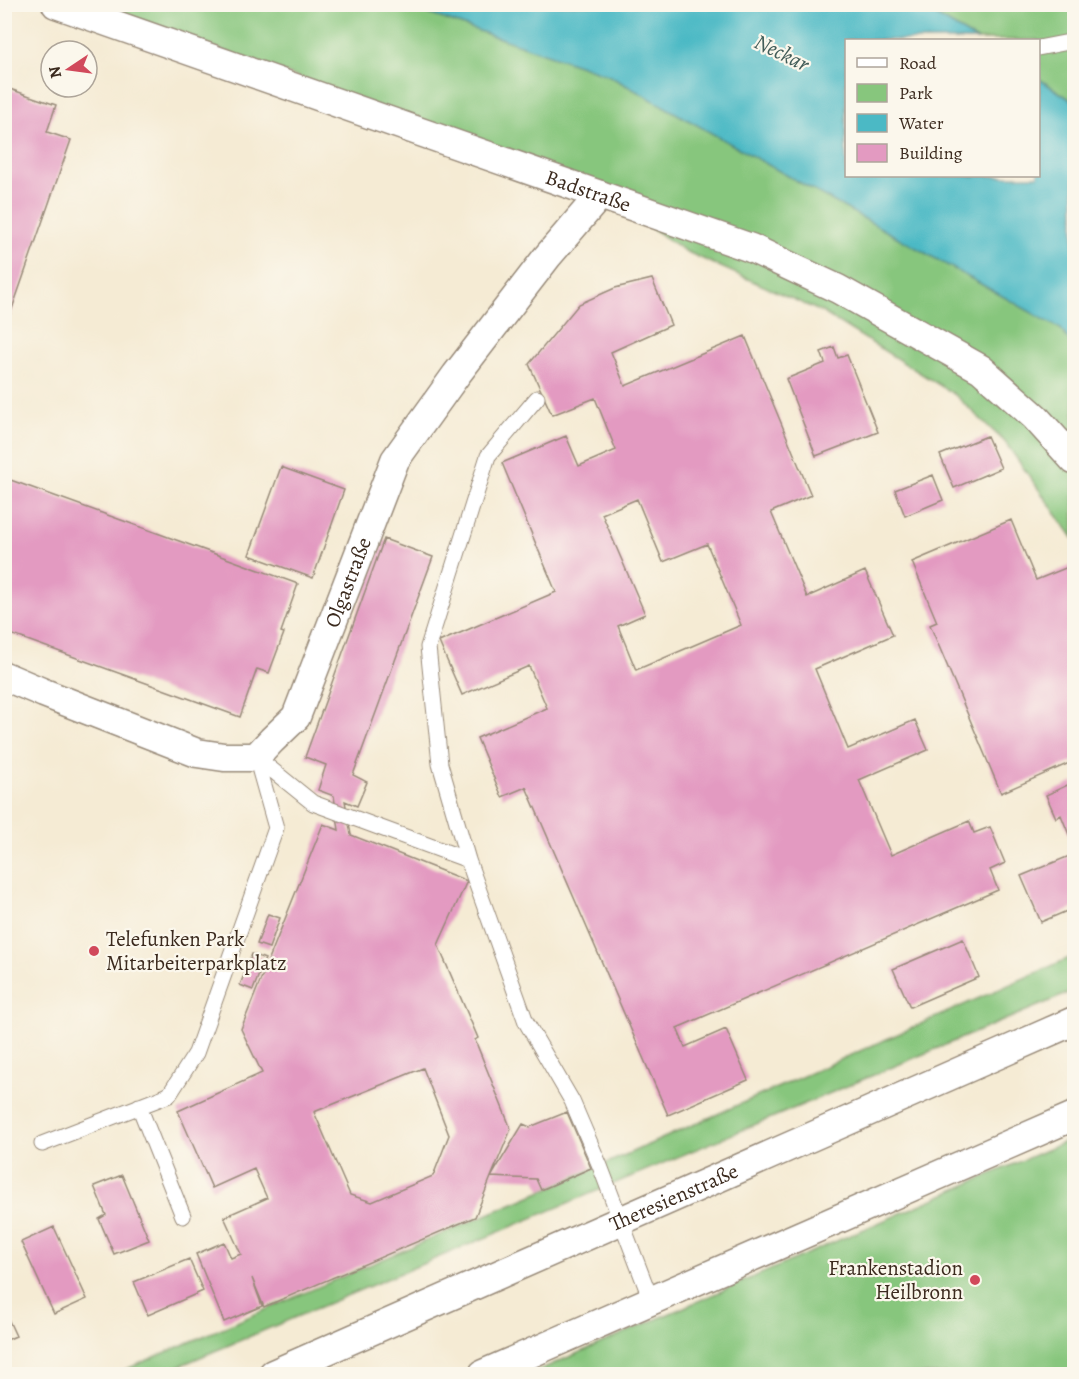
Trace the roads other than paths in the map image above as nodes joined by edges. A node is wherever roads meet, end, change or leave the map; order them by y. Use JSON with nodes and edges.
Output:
{"nodes":[{"id":1,"x":56,"y":4,"type":"edge"},
{"id":2,"x":1074,"y":41,"type":"edge"},
{"id":3,"x":1040,"y":48,"type":"edge"},
{"id":4,"x":600,"y":195,"type":"junction"},
{"id":5,"x":537,"y":398,"type":"dead end"},
{"id":6,"x":1074,"y":460,"type":"edge"},
{"id":7,"x":4,"y":676,"type":"edge"},
{"id":8,"x":256,"y":757,"type":"junction"},
{"id":9,"x":468,"y":860,"type":"junction"},
{"id":10,"x":1074,"y":1021,"type":"edge"},
{"id":11,"x":139,"y":1106,"type":"junction"},
{"id":12,"x":1074,"y":1116,"type":"edge"},
{"id":13,"x":42,"y":1144,"type":"dead end"},
{"id":14,"x":183,"y":1216,"type":"dead end"},
{"id":15,"x":622,"y":1222,"type":"junction"},
{"id":16,"x":651,"y":1300,"type":"junction"},
{"id":17,"x":273,"y":1374,"type":"edge"},
{"id":18,"x":483,"y":1374,"type":"edge"}],
"edges":[{"from":1,"to":4,"type":"street","name":"Badstraße"},
{"from":2,"to":3,"type":"lane"},
{"from":4,"to":6,"type":"street","name":"Badstraße"},
{"from":4,"to":8,"type":"street","name":"Olgastraße"},
{"from":5,"to":9,"type":"lane"},
{"from":7,"to":8,"type":"street"},
{"from":8,"to":9,"type":"lane"},
{"from":8,"to":11,"type":"lane"},
{"from":9,"to":15,"type":"lane"},
{"from":10,"to":15,"type":"street","name":"Theresienstraße"},
{"from":11,"to":13,"type":"lane"},
{"from":11,"to":14,"type":"lane"},
{"from":12,"to":16,"type":"street"},
{"from":15,"to":16,"type":"lane"},
{"from":15,"to":17,"type":"street","name":"Theresienstraße"},
{"from":16,"to":18,"type":"street"}]}
